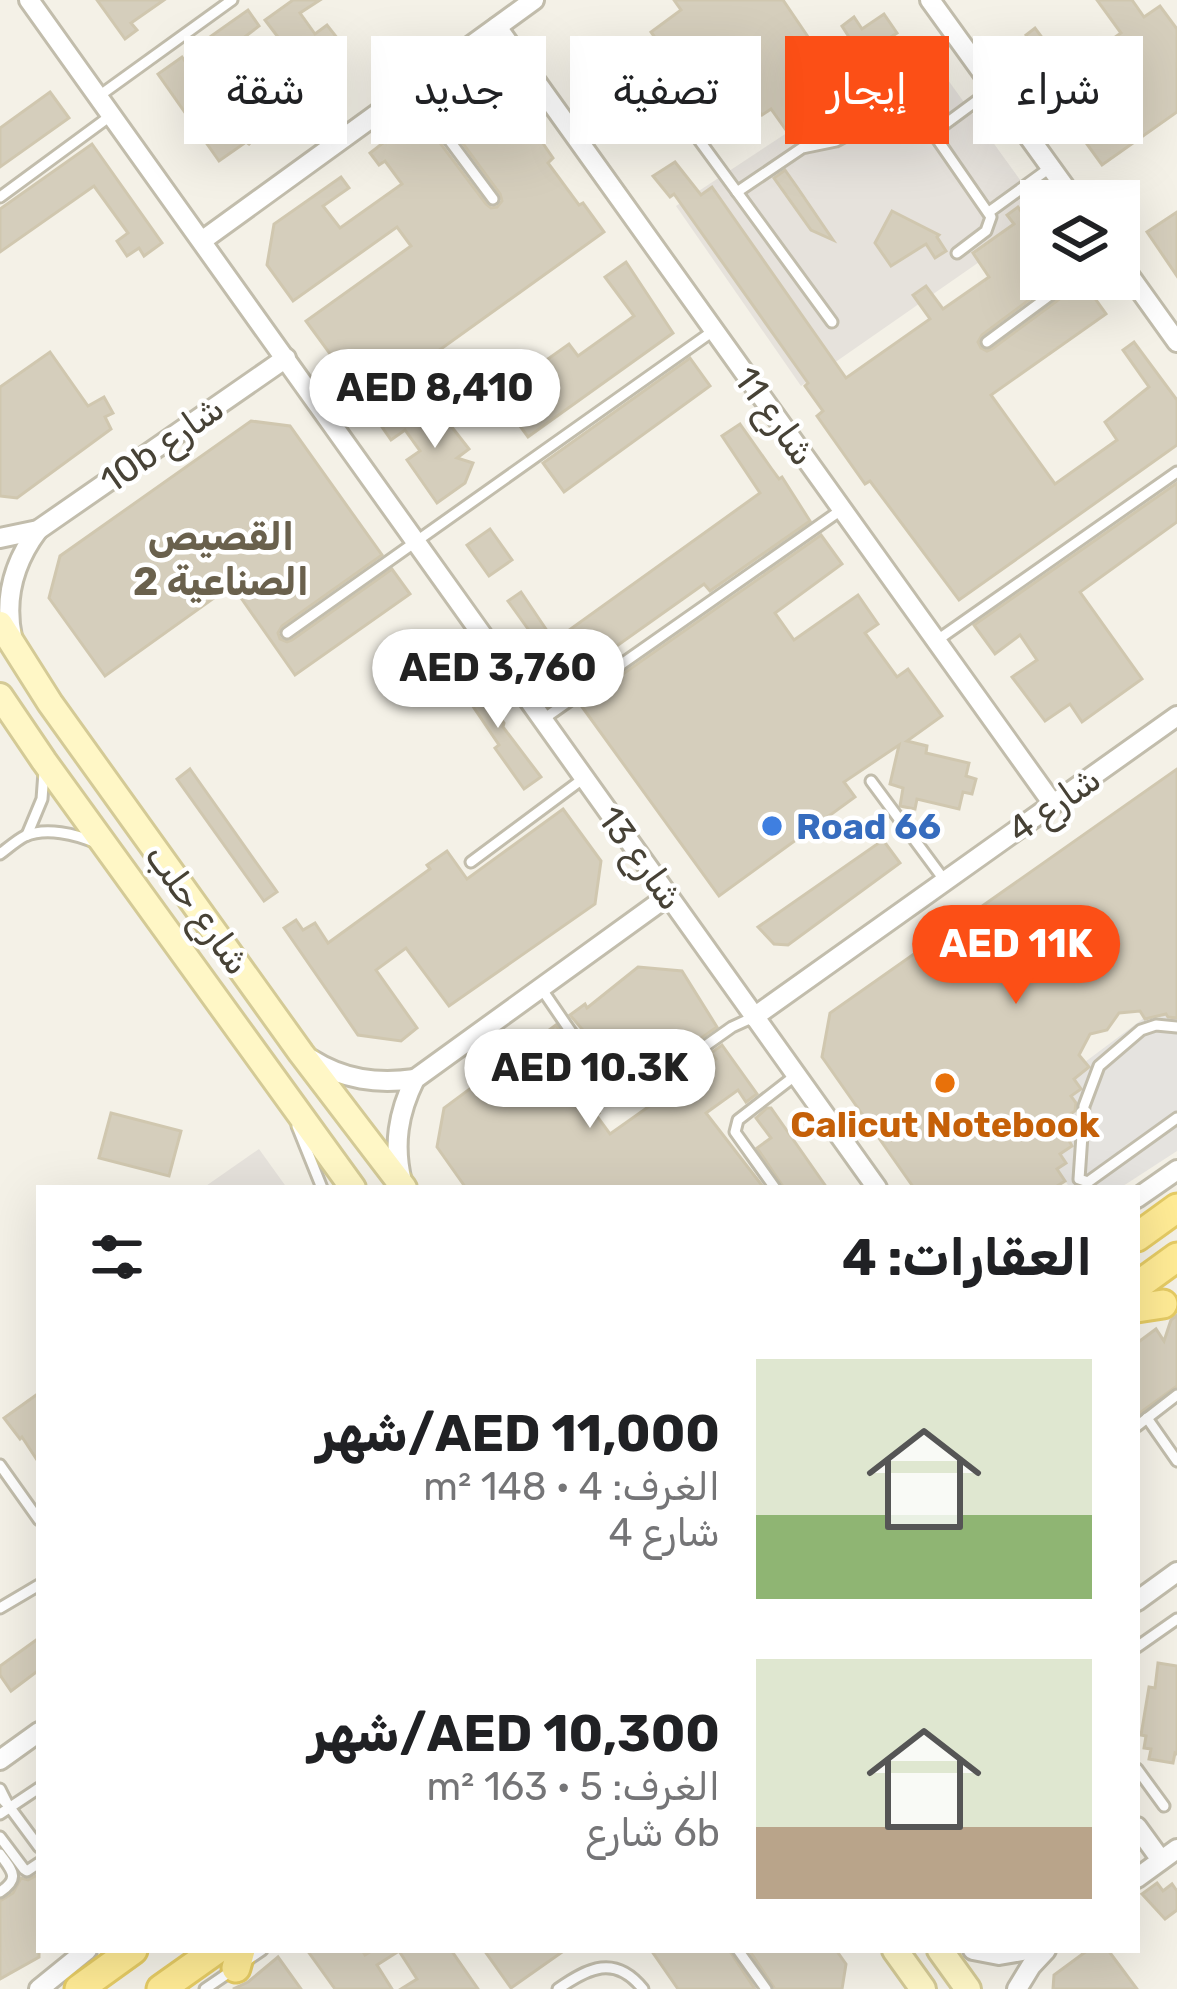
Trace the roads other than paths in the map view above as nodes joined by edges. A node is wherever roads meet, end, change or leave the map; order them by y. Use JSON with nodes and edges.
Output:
{"nodes":[{"id":1,"x":29,"y":0,"type":"edge"},
{"id":2,"x":232,"y":0,"type":"edge"},
{"id":3,"x":534,"y":0,"type":"edge"},
{"id":4,"x":931,"y":0,"type":"edge"},
{"id":5,"x":497,"y":27,"type":"junction"},
{"id":6,"x":485,"y":36,"type":"edge"},
{"id":7,"x":973,"y":59,"type":"edge"},
{"id":8,"x":99,"y":96,"type":"junction"},
{"id":9,"x":112,"y":114,"type":"junction"},
{"id":10,"x":371,"y":119,"type":"edge"},
{"id":11,"x":452,"y":144,"type":"edge"},
{"id":12,"x":702,"y":144,"type":"edge"},
{"id":13,"x":821,"y":144,"type":"edge"},
{"id":14,"x":941,"y":144,"type":"edge"},
{"id":15,"x":1034,"y":144,"type":"edge"},
{"id":16,"x":1051,"y":167,"type":"junction"},
{"id":17,"x":1061,"y":180,"type":"edge"},
{"id":18,"x":737,"y":192,"type":"junction"},
{"id":19,"x":0,"y":197,"type":"edge"},
{"id":20,"x":493,"y":199,"type":"dead end"},
{"id":21,"x":989,"y":212,"type":"junction"},
{"id":22,"x":203,"y":240,"type":"junction"},
{"id":23,"x":956,"y":253,"type":"dead end"},
{"id":24,"x":1140,"y":291,"type":"edge"},
{"id":25,"x":1044,"y":300,"type":"edge"},
{"id":26,"x":832,"y":322,"type":"dead end"},
{"id":27,"x":713,"y":331,"type":"junction"},
{"id":28,"x":987,"y":342,"type":"dead end"},
{"id":29,"x":1177,"y":342,"type":"edge"},
{"id":30,"x":286,"y":358,"type":"junction"},
{"id":31,"x":1177,"y":472,"type":"edge"},
{"id":32,"x":842,"y":510,"type":"junction"},
{"id":33,"x":38,"y":530,"type":"junction"},
{"id":34,"x":0,"y":538,"type":"edge"},
{"id":35,"x":415,"y":542,"type":"junction"},
{"id":36,"x":0,"y":562,"type":"edge"},
{"id":37,"x":11,"y":586,"type":"junction"},
{"id":38,"x":287,"y":633,"type":"dead end"},
{"id":39,"x":4,"y":639,"type":"edge"},
{"id":40,"x":935,"y":641,"type":"junction"},
{"id":41,"x":0,"y":696,"type":"edge"},
{"id":42,"x":1177,"y":716,"type":"edge"},
{"id":43,"x":542,"y":720,"type":"junction"},
{"id":44,"x":44,"y":760,"type":"junction"},
{"id":45,"x":584,"y":778,"type":"junction"},
{"id":46,"x":871,"y":781,"type":"dead end"},
{"id":47,"x":1054,"y":804,"type":"junction"},
{"id":48,"x":27,"y":835,"type":"junction"},
{"id":49,"x":106,"y":848,"type":"junction"},
{"id":50,"x":0,"y":854,"type":"edge"},
{"id":51,"x":471,"y":862,"type":"dead end"},
{"id":52,"x":945,"y":881,"type":"junction"},
{"id":53,"x":668,"y":896,"type":"junction"},
{"id":54,"x":541,"y":988,"type":"junction"},
{"id":55,"x":754,"y":1017,"type":"junction"},
{"id":56,"x":1177,"y":1027,"type":"edge"},
{"id":57,"x":302,"y":1053,"type":"junction"},
{"id":58,"x":796,"y":1075,"type":"junction"},
{"id":59,"x":415,"y":1079,"type":"junction"},
{"id":60,"x":285,"y":1093,"type":"junction"},
{"id":61,"x":1177,"y":1118,"type":"edge"},
{"id":62,"x":1177,"y":1170,"type":"edge"},
{"id":63,"x":321,"y":1185,"type":"edge"},
{"id":64,"x":351,"y":1185,"type":"edge"},
{"id":65,"x":401,"y":1185,"type":"edge"},
{"id":66,"x":403,"y":1185,"type":"edge"},
{"id":67,"x":773,"y":1185,"type":"edge"},
{"id":68,"x":875,"y":1185,"type":"edge"},
{"id":69,"x":1140,"y":1196,"type":"edge"},
{"id":70,"x":1177,"y":1208,"type":"edge"},
{"id":71,"x":1140,"y":1235,"type":"edge"},
{"id":72,"x":1177,"y":1257,"type":"edge"},
{"id":73,"x":1140,"y":1284,"type":"edge"},
{"id":74,"x":1177,"y":1395,"type":"edge"},
{"id":75,"x":1148,"y":1418,"type":"junction"},
{"id":76,"x":1140,"y":1424,"type":"edge"},
{"id":77,"x":1177,"y":1461,"type":"edge"},
{"id":78,"x":0,"y":1466,"type":"edge"},
{"id":79,"x":36,"y":1516,"type":"edge"},
{"id":80,"x":1177,"y":1572,"type":"edge"},
{"id":81,"x":36,"y":1587,"type":"edge"},
{"id":82,"x":1140,"y":1599,"type":"edge"},
{"id":83,"x":0,"y":1608,"type":"edge"},
{"id":84,"x":1177,"y":1618,"type":"edge"},
{"id":85,"x":1140,"y":1645,"type":"edge"},
{"id":86,"x":36,"y":1734,"type":"edge"},
{"id":87,"x":0,"y":1760,"type":"edge"},
{"id":88,"x":1142,"y":1785,"type":"edge"},
{"id":89,"x":36,"y":1789,"type":"edge"},
{"id":90,"x":4,"y":1803,"type":"edge"},
{"id":91,"x":1165,"y":1806,"type":"dead end"},
{"id":92,"x":1140,"y":1830,"type":"edge"},
{"id":93,"x":0,"y":1837,"type":"edge"},
{"id":94,"x":36,"y":1843,"type":"edge"},
{"id":95,"x":0,"y":1854,"type":"edge"},
{"id":96,"x":1169,"y":1855,"type":"edge"},
{"id":97,"x":36,"y":1865,"type":"edge"},
{"id":98,"x":1140,"y":1876,"type":"edge"},
{"id":99,"x":0,"y":1892,"type":"edge"},
{"id":100,"x":83,"y":1953,"type":"edge"},
{"id":101,"x":129,"y":1953,"type":"edge"},
{"id":102,"x":741,"y":1953,"type":"edge"},
{"id":103,"x":897,"y":1953,"type":"edge"},
{"id":104,"x":942,"y":1953,"type":"edge"},
{"id":105,"x":1043,"y":1953,"type":"edge"},
{"id":106,"x":231,"y":1956,"type":"edge"},
{"id":107,"x":39,"y":1989,"type":"edge"},
{"id":108,"x":79,"y":1989,"type":"edge"},
{"id":109,"x":161,"y":1989,"type":"edge"},
{"id":110,"x":206,"y":1989,"type":"edge"},
{"id":111,"x":558,"y":1989,"type":"edge"},
{"id":112,"x":643,"y":1989,"type":"edge"},
{"id":113,"x":766,"y":1989,"type":"edge"},
{"id":114,"x":923,"y":1989,"type":"edge"},
{"id":115,"x":968,"y":1989,"type":"edge"},
{"id":116,"x":1018,"y":1989,"type":"edge"}],
"edges":[{"from":1,"to":8,"type":"street","name":"شارع 13"},
{"from":2,"to":8,"type":"lane"},
{"from":3,"to":5,"type":"street"},
{"from":4,"to":7,"type":"street"},
{"from":5,"to":6,"type":"street"},
{"from":5,"to":27,"type":"street","name":"شارع 11"},
{"from":8,"to":9,"type":"street","name":"شارع 13"},
{"from":9,"to":19,"type":"lane"},
{"from":9,"to":22,"type":"street","name":"شارع 13"},
{"from":10,"to":22,"type":"street"},
{"from":11,"to":20,"type":"lane"},
{"from":12,"to":18,"type":"lane"},
{"from":13,"to":18,"type":"lane"},
{"from":14,"to":21,"type":"lane"},
{"from":15,"to":16,"type":"street"},
{"from":16,"to":17,"type":"street"},
{"from":16,"to":21,"type":"lane"},
{"from":18,"to":26,"type":"lane"},
{"from":21,"to":23,"type":"lane"},
{"from":22,"to":30,"type":"street","name":"شارع 13"},
{"from":24,"to":29,"type":"street"},
{"from":25,"to":28,"type":"lane"},
{"from":27,"to":32,"type":"street","name":"شارع 11"},
{"from":27,"to":35,"type":"lane"},
{"from":30,"to":33,"type":"street","name":"10b شارع"},
{"from":30,"to":35,"type":"street","name":"شارع 13"},
{"from":31,"to":40,"type":"lane"},
{"from":32,"to":40,"type":"street","name":"شارع 11"},
{"from":32,"to":43,"type":"lane"},
{"from":33,"to":34,"type":"street","name":"10b شارع"},
{"from":33,"to":37,"type":"street","name":"10b شارع"},
{"from":35,"to":38,"type":"lane"},
{"from":35,"to":43,"type":"street","name":"شارع 13"},
{"from":36,"to":37,"type":"street"},
{"from":37,"to":39,"type":"street","name":"10b شارع"},
{"from":39,"to":57,"type":"street","name":"شارع حلب"},
{"from":40,"to":47,"type":"street","name":"شارع 11"},
{"from":41,"to":44,"type":"street","name":"شارع حلب"},
{"from":42,"to":47,"type":"street","name":"شارع 4"},
{"from":43,"to":45,"type":"street","name":"شارع 13"},
{"from":44,"to":48,"type":"lane"},
{"from":44,"to":49,"type":"street","name":"شارع حلب"},
{"from":45,"to":51,"type":"lane"},
{"from":45,"to":53,"type":"street","name":"شارع 13"},
{"from":46,"to":52,"type":"lane"},
{"from":47,"to":52,"type":"street","name":"شارع 4"},
{"from":48,"to":49,"type":"lane"},
{"from":48,"to":50,"type":"lane"},
{"from":49,"to":60,"type":"street","name":"شارع حلب"},
{"from":52,"to":55,"type":"street","name":"شارع 4"},
{"from":53,"to":54,"type":"street"},
{"from":53,"to":55,"type":"street","name":"شارع 13"},
{"from":54,"to":55,"type":"lane"},
{"from":54,"to":59,"type":"street"},
{"from":55,"to":58,"type":"street","name":"شارع 13"},
{"from":56,"to":61,"type":"lane"},
{"from":57,"to":59,"type":"street"},
{"from":57,"to":65,"type":"street","name":"شارع حلب"},
{"from":58,"to":67,"type":"lane"},
{"from":58,"to":68,"type":"street","name":"شارع 13"},
{"from":59,"to":66,"type":"street"},
{"from":60,"to":63,"type":"lane"},
{"from":60,"to":64,"type":"street","name":"شارع حلب"},
{"from":62,"to":69,"type":"street"},
{"from":70,"to":71,"type":"main road"},
{"from":72,"to":73,"type":"main road"},
{"from":74,"to":75,"type":"lane"},
{"from":75,"to":76,"type":"lane"},
{"from":75,"to":77,"type":"lane"},
{"from":78,"to":79,"type":"lane"},
{"from":80,"to":82,"type":"street"},
{"from":81,"to":83,"type":"lane"},
{"from":84,"to":85,"type":"lane"},
{"from":86,"to":87,"type":"street"},
{"from":88,"to":91,"type":"lane"},
{"from":89,"to":90,"type":"lane"},
{"from":90,"to":94,"type":"lane"},
{"from":92,"to":96,"type":"street"},
{"from":93,"to":97,"type":"lane"},
{"from":95,"to":99,"type":"lane"},
{"from":96,"to":98,"type":"street"},
{"from":100,"to":107,"type":"street"},
{"from":101,"to":108,"type":"main road"},
{"from":102,"to":113,"type":"lane"},
{"from":103,"to":114,"type":"street"},
{"from":104,"to":115,"type":"street"},
{"from":105,"to":116,"type":"street"},
{"from":106,"to":109,"type":"main road"},
{"from":106,"to":110,"type":"lane"},
{"from":111,"to":112,"type":"lane"}]}
